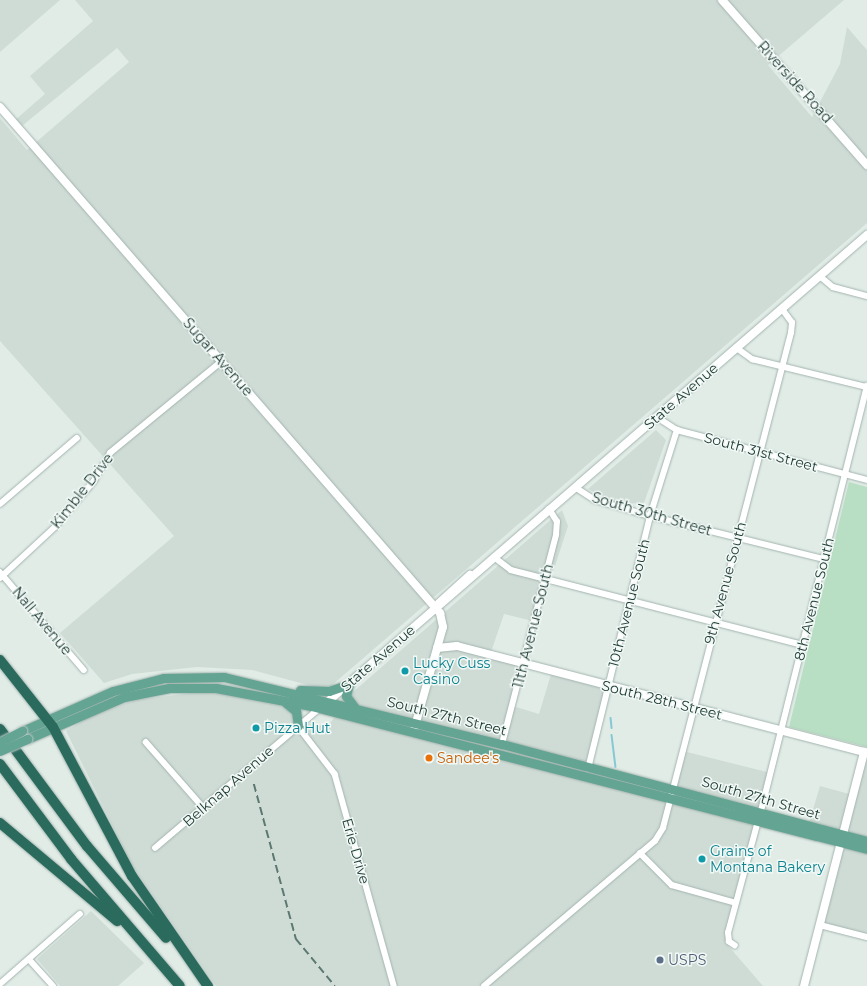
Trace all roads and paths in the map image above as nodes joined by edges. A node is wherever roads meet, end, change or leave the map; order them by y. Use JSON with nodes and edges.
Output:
{"nodes":[{"id":1,"x":722,"y":0,"type":"edge"},
{"id":2,"x":0,"y":107,"type":"edge"},
{"id":3,"x":867,"y":165,"type":"edge"},
{"id":4,"x":867,"y":235,"type":"edge"},
{"id":5,"x":820,"y":276,"type":"junction"},
{"id":6,"x":867,"y":296,"type":"edge"},
{"id":7,"x":782,"y":308,"type":"junction"},
{"id":8,"x":738,"y":348,"type":"junction"},
{"id":9,"x":222,"y":361,"type":"junction"},
{"id":10,"x":781,"y":366,"type":"junction"},
{"id":11,"x":867,"y":387,"type":"edge"},
{"id":12,"x":657,"y":417,"type":"junction"},
{"id":13,"x":678,"y":430,"type":"junction"},
{"id":14,"x":77,"y":438,"type":"dead end"},
{"id":15,"x":761,"y":453,"type":"junction"},
{"id":16,"x":844,"y":475,"type":"junction"},
{"id":17,"x":867,"y":480,"type":"edge"},
{"id":18,"x":575,"y":487,"type":"junction"},
{"id":19,"x":0,"y":504,"type":"edge"},
{"id":20,"x":549,"y":509,"type":"junction"},
{"id":21,"x":650,"y":516,"type":"junction"},
{"id":22,"x":737,"y":537,"type":"junction"},
{"id":23,"x":494,"y":557,"type":"junction"},
{"id":24,"x":824,"y":559,"type":"junction"},
{"id":25,"x":1,"y":575,"type":"edge"},
{"id":26,"x":543,"y":579,"type":"junction"},
{"id":27,"x":630,"y":602,"type":"junction"},
{"id":28,"x":436,"y":607,"type":"junction"},
{"id":29,"x":715,"y":625,"type":"junction"},
{"id":30,"x":441,"y":633,"type":"junction"},
{"id":31,"x":803,"y":645,"type":"junction"},
{"id":32,"x":457,"y":646,"type":"junction"},
{"id":33,"x":437,"y":648,"type":"junction"},
{"id":34,"x":0,"y":660,"type":"edge"},
{"id":35,"x":524,"y":664,"type":"junction"},
{"id":36,"x":84,"y":670,"type":"dead end"},
{"id":37,"x":349,"y":684,"type":"junction"},
{"id":38,"x":607,"y":686,"type":"junction"},
{"id":39,"x":278,"y":688,"type":"junction"},
{"id":40,"x":279,"y":699,"type":"junction"},
{"id":41,"x":327,"y":702,"type":"junction"},
{"id":42,"x":694,"y":708,"type":"junction"},
{"id":43,"x":319,"y":709,"type":"junction"},
{"id":44,"x":359,"y":710,"type":"junction"},
{"id":45,"x":416,"y":722,"type":"junction"},
{"id":46,"x":50,"y":723,"type":"junction"},
{"id":47,"x":298,"y":726,"type":"junction"},
{"id":48,"x":0,"y":729,"type":"edge"},
{"id":49,"x":782,"y":731,"type":"junction"},
{"id":50,"x":413,"y":733,"type":"junction"},
{"id":51,"x":25,"y":735,"type":"junction"},
{"id":52,"x":0,"y":742,"type":"edge"},
{"id":53,"x":146,"y":742,"type":"dead end"},
{"id":54,"x":502,"y":744,"type":"junction"},
{"id":55,"x":0,"y":751,"type":"edge"},
{"id":56,"x":866,"y":752,"type":"edge"},
{"id":57,"x":0,"y":764,"type":"edge"},
{"id":58,"x":588,"y":767,"type":"junction"},
{"id":59,"x":584,"y":777,"type":"junction"},
{"id":60,"x":673,"y":789,"type":"junction"},
{"id":61,"x":670,"y":798,"type":"junction"},
{"id":62,"x":203,"y":807,"type":"junction"},
{"id":63,"x":759,"y":816,"type":"junction"},
{"id":64,"x":0,"y":823,"type":"edge"},
{"id":65,"x":842,"y":839,"type":"junction"},
{"id":66,"x":867,"y":841,"type":"edge"},
{"id":67,"x":155,"y":848,"type":"dead end"},
{"id":68,"x":867,"y":849,"type":"edge"},
{"id":69,"x":640,"y":853,"type":"junction"},
{"id":70,"x":736,"y":902,"type":"junction"},
{"id":71,"x":80,"y":914,"type":"dead end"},
{"id":72,"x":820,"y":925,"type":"junction"},
{"id":73,"x":867,"y":937,"type":"edge"},
{"id":74,"x":735,"y":946,"type":"dead end"},
{"id":75,"x":29,"y":958,"type":"junction"},
{"id":76,"x":0,"y":984,"type":"edge"},
{"id":77,"x":52,"y":986,"type":"edge"},
{"id":78,"x":180,"y":986,"type":"edge"},
{"id":79,"x":207,"y":986,"type":"edge"},
{"id":80,"x":394,"y":986,"type":"edge"},
{"id":81,"x":484,"y":986,"type":"edge"},
{"id":82,"x":804,"y":986,"type":"edge"}],
"edges":[{"from":1,"to":3,"type":"main road","name":"Riverside Road"},
{"from":2,"to":9,"type":"main road","name":"Sugar Avenue"},
{"from":4,"to":5,"type":"main road","name":"State Avenue"},
{"from":5,"to":6,"type":"street"},
{"from":5,"to":7,"type":"main road","name":"State Avenue"},
{"from":7,"to":8,"type":"main road","name":"State Avenue"},
{"from":7,"to":10,"type":"street","name":"9th Avenue South"},
{"from":8,"to":10,"type":"street"},
{"from":8,"to":12,"type":"main road","name":"State Avenue"},
{"from":9,"to":25,"type":"street","name":"Kimble Drive"},
{"from":9,"to":28,"type":"main road","name":"Sugar Avenue"},
{"from":10,"to":11,"type":"street"},
{"from":10,"to":15,"type":"street","name":"9th Avenue South"},
{"from":11,"to":16,"type":"street","name":"8th Avenue South"},
{"from":12,"to":13,"type":"street","name":"South 31st Street"},
{"from":12,"to":18,"type":"main road","name":"State Avenue"},
{"from":13,"to":15,"type":"street","name":"South 31st Street"},
{"from":13,"to":21,"type":"street","name":"10th Avenue South"},
{"from":14,"to":19,"type":"street"},
{"from":15,"to":16,"type":"street","name":"South 31st Street"},
{"from":15,"to":22,"type":"street","name":"9th Avenue South"},
{"from":16,"to":17,"type":"street","name":"South 31st Street"},
{"from":16,"to":24,"type":"street","name":"8th Avenue South"},
{"from":18,"to":20,"type":"main road","name":"State Avenue"},
{"from":18,"to":21,"type":"street","name":"South 30th Street"},
{"from":20,"to":23,"type":"main road","name":"State Avenue"},
{"from":20,"to":26,"type":"street","name":"11th Avenue South"},
{"from":21,"to":22,"type":"street","name":"South 30th Street"},
{"from":21,"to":27,"type":"street","name":"10th Avenue South"},
{"from":22,"to":24,"type":"street","name":"South 30th Street"},
{"from":22,"to":29,"type":"street","name":"9th Avenue South"},
{"from":23,"to":26,"type":"street"},
{"from":23,"to":28,"type":"main road","name":"State Avenue"},
{"from":24,"to":31,"type":"street","name":"8th Avenue South"},
{"from":25,"to":36,"type":"street","name":"Nall Avenue"},
{"from":26,"to":27,"type":"street"},
{"from":26,"to":35,"type":"street","name":"11th Avenue South"},
{"from":27,"to":29,"type":"street"},
{"from":27,"to":38,"type":"street","name":"10th Avenue South"},
{"from":28,"to":30,"type":"main road"},
{"from":28,"to":37,"type":"main road","name":"State Avenue"},
{"from":29,"to":31,"type":"street"},
{"from":29,"to":42,"type":"street","name":"9th Avenue South"},
{"from":30,"to":32,"type":"main road","name":"South 28th Street"},
{"from":30,"to":33,"type":"main road"},
{"from":31,"to":49,"type":"street","name":"8th Avenue South"},
{"from":32,"to":33,"type":"main road","name":"South 28th Street"},
{"from":32,"to":35,"type":"main road","name":"South 28th Street"},
{"from":33,"to":45,"type":"main road"},
{"from":34,"to":46,"type":"highway"},
{"from":35,"to":38,"type":"main road","name":"South 28th Street"},
{"from":35,"to":54,"type":"street","name":"11th Avenue South"},
{"from":37,"to":39,"type":"main road"},
{"from":37,"to":41,"type":"main road","name":"State Avenue"},
{"from":37,"to":44,"type":"main road"},
{"from":38,"to":42,"type":"main road","name":"South 28th Street"},
{"from":38,"to":58,"type":"street","name":"10th Avenue South"},
{"from":39,"to":41,"type":"main road","name":"South 27th Street"},
{"from":39,"to":46,"type":"main road","name":"South 27th Street"},
{"from":40,"to":43,"type":"main road","name":"South 27th Street"},
{"from":40,"to":46,"type":"main road","name":"South 27th Street"},
{"from":40,"to":47,"type":"main road"},
{"from":41,"to":43,"type":"main road","name":"State Avenue"},
{"from":41,"to":44,"type":"main road","name":"South 27th Street"},
{"from":42,"to":49,"type":"main road","name":"South 28th Street"},
{"from":42,"to":60,"type":"street","name":"9th Avenue South"},
{"from":43,"to":47,"type":"street","name":"Belknap Avenue"},
{"from":43,"to":50,"type":"main road","name":"South 27th Street"},
{"from":44,"to":45,"type":"main road","name":"South 27th Street"},
{"from":45,"to":50,"type":"main road"},
{"from":45,"to":54,"type":"main road","name":"South 27th Street"},
{"from":46,"to":51,"type":"main road","name":"South 27th Street"},
{"from":46,"to":79,"type":"highway"},
{"from":47,"to":62,"type":"street","name":"Belknap Avenue"},
{"from":47,"to":80,"type":"street","name":"Erie Drive"},
{"from":48,"to":79,"type":"highway"},
{"from":49,"to":56,"type":"main road","name":"South 28th Street"},
{"from":49,"to":63,"type":"street","name":"8th Avenue South"},
{"from":50,"to":59,"type":"main road","name":"South 27th Street"},
{"from":51,"to":52,"type":"main road","bridge":true},
{"from":51,"to":55,"type":"main road","bridge":true},
{"from":53,"to":62,"type":"street"},
{"from":54,"to":58,"type":"main road","name":"South 27th Street"},
{"from":56,"to":65,"type":"main road"},
{"from":57,"to":78,"type":"highway"},
{"from":58,"to":59,"type":"street","name":"10th Avenue South"},
{"from":58,"to":60,"type":"main road","name":"South 27th Street"},
{"from":59,"to":61,"type":"main road","name":"South 27th Street"},
{"from":60,"to":61,"type":"street","name":"9th Avenue South"},
{"from":60,"to":63,"type":"main road","name":"South 27th Street"},
{"from":61,"to":63,"type":"main road","name":"South 27th Street"},
{"from":61,"to":69,"type":"street","name":"9th Avenue South"},
{"from":62,"to":67,"type":"street","name":"Belknap Avenue"},
{"from":63,"to":65,"type":"main road","name":"South 27th Street"},
{"from":63,"to":70,"type":"street","name":"8th Avenue South"},
{"from":64,"to":78,"type":"highway"},
{"from":65,"to":66,"type":"main road","name":"South 27th Street"},
{"from":65,"to":68,"type":"main road","name":"South 27th Street"},
{"from":65,"to":72,"type":"main road"},
{"from":69,"to":70,"type":"street"},
{"from":69,"to":81,"type":"street","name":"9th Avenue South"},
{"from":70,"to":74,"type":"street","name":"8th Avenue South"},
{"from":71,"to":75,"type":"street"},
{"from":72,"to":73,"type":"street"},
{"from":72,"to":82,"type":"main road"},
{"from":75,"to":76,"type":"street"},
{"from":75,"to":77,"type":"street"}]}
